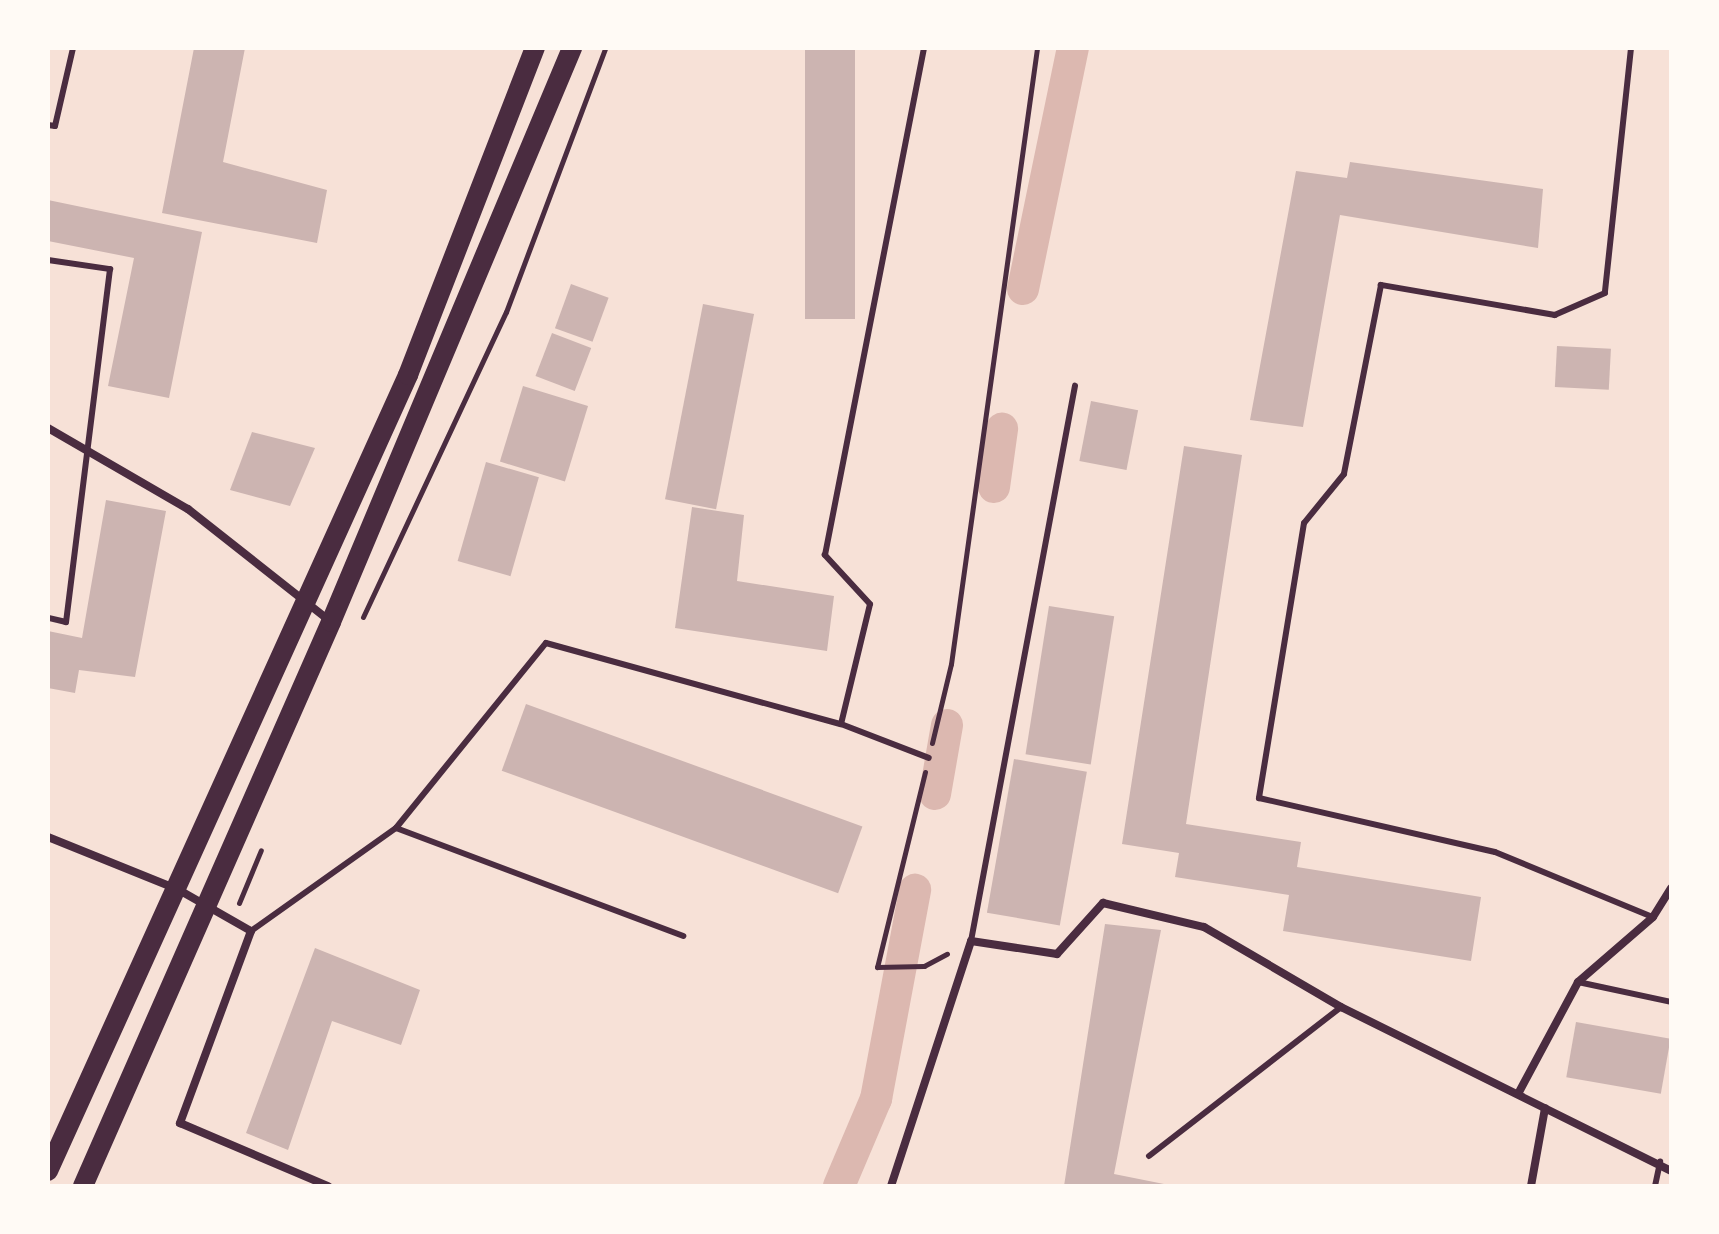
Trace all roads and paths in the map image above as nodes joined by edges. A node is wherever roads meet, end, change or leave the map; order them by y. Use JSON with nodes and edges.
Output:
{"nodes":[{"id":1,"x":73,"y":48,"type":"edge"},
{"id":2,"x":535,"y":48,"type":"edge"},
{"id":3,"x":572,"y":48,"type":"edge"},
{"id":4,"x":605,"y":48,"type":"edge"},
{"id":5,"x":924,"y":48,"type":"edge"},
{"id":6,"x":1037,"y":48,"type":"edge"},
{"id":7,"x":1631,"y":48,"type":"edge"},
{"id":8,"x":48,"y":125,"type":"edge"},
{"id":9,"x":48,"y":260,"type":"edge"},
{"id":10,"x":1075,"y":386,"type":"dead end"},
{"id":11,"x":48,"y":428,"type":"edge"},
{"id":12,"x":89,"y":453,"type":"junction"},
{"id":13,"x":304,"y":603,"type":"junction"},
{"id":14,"x":48,"y":618,"type":"edge"},
{"id":15,"x":331,"y":622,"type":"junction"},
{"id":16,"x":360,"y":624,"type":"dead end"},
{"id":17,"x":841,"y":724,"type":"junction"},
{"id":18,"x":929,"y":758,"type":"junction"},
{"id":19,"x":396,"y":828,"type":"junction"},
{"id":20,"x":48,"y":837,"type":"edge"},
{"id":21,"x":262,"y":847,"type":"dead end"},
{"id":22,"x":1671,"y":888,"type":"edge"},
{"id":23,"x":179,"y":890,"type":"junction"},
{"id":24,"x":208,"y":906,"type":"junction"},
{"id":25,"x":1653,"y":917,"type":"junction"},
{"id":26,"x":232,"y":920,"type":"junction"},
{"id":27,"x":251,"y":931,"type":"junction"},
{"id":28,"x":683,"y":936,"type":"dead end"},
{"id":29,"x":971,"y":941,"type":"junction"},
{"id":30,"x":924,"y":966,"type":"dead end"},
{"id":31,"x":1578,"y":982,"type":"junction"},
{"id":32,"x":1671,"y":1002,"type":"edge"},
{"id":33,"x":1341,"y":1007,"type":"junction"},
{"id":34,"x":1518,"y":1094,"type":"junction"},
{"id":35,"x":1545,"y":1108,"type":"junction"},
{"id":36,"x":1149,"y":1156,"type":"dead end"},
{"id":37,"x":1660,"y":1162,"type":"junction"},
{"id":38,"x":48,"y":1171,"type":"edge"},
{"id":39,"x":1671,"y":1171,"type":"edge"},
{"id":40,"x":83,"y":1186,"type":"edge"},
{"id":41,"x":328,"y":1186,"type":"edge"},
{"id":42,"x":891,"y":1186,"type":"edge"},
{"id":43,"x":1531,"y":1186,"type":"edge"},
{"id":44,"x":1655,"y":1186,"type":"edge"}],
"edges":[{"from":1,"to":8,"type":"lane"},
{"from":2,"to":13,"type":"main road"},
{"from":3,"to":15,"type":"main road"},
{"from":4,"to":16,"type":"path"},
{"from":5,"to":17,"type":"lane"},
{"from":6,"to":18,"type":"path"},
{"from":7,"to":25,"type":"lane"},
{"from":9,"to":12,"type":"lane"},
{"from":10,"to":29,"type":"lane"},
{"from":11,"to":12,"type":"street"},
{"from":12,"to":13,"type":"street"},
{"from":12,"to":14,"type":"lane"},
{"from":13,"to":15,"type":"street"},
{"from":13,"to":23,"type":"main road"},
{"from":15,"to":24,"type":"main road"},
{"from":17,"to":18,"type":"lane"},
{"from":17,"to":19,"type":"lane"},
{"from":18,"to":30,"type":"path"},
{"from":19,"to":27,"type":"lane"},
{"from":19,"to":28,"type":"lane"},
{"from":20,"to":23,"type":"street"},
{"from":21,"to":26,"type":"path"},
{"from":22,"to":25,"type":"street"},
{"from":23,"to":24,"type":"street"},
{"from":23,"to":38,"type":"main road"},
{"from":24,"to":26,"type":"street"},
{"from":24,"to":40,"type":"main road"},
{"from":25,"to":31,"type":"street"},
{"from":26,"to":27,"type":"street"},
{"from":27,"to":41,"type":"street"},
{"from":29,"to":33,"type":"street"},
{"from":29,"to":42,"type":"street"},
{"from":31,"to":32,"type":"lane"},
{"from":31,"to":34,"type":"street"},
{"from":33,"to":34,"type":"street"},
{"from":33,"to":36,"type":"lane"},
{"from":34,"to":35,"type":"street"},
{"from":35,"to":37,"type":"street"},
{"from":35,"to":43,"type":"street"},
{"from":37,"to":39,"type":"street"},
{"from":37,"to":44,"type":"lane"}]}
